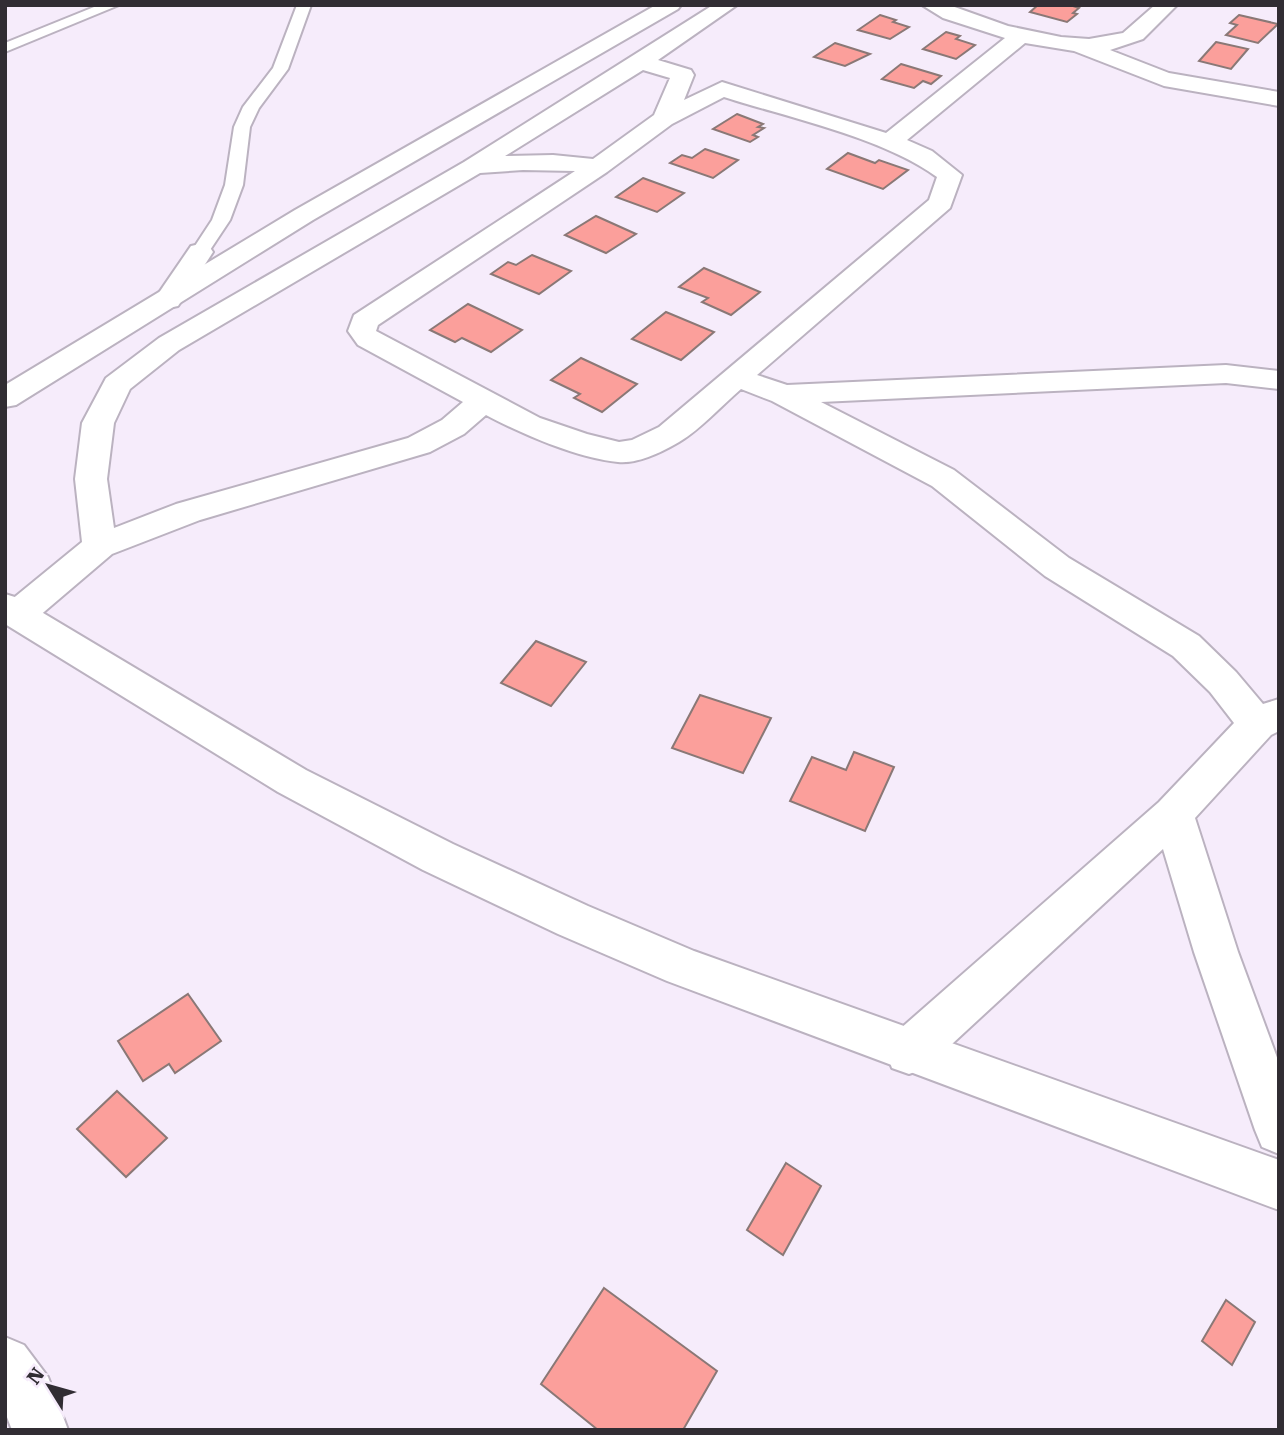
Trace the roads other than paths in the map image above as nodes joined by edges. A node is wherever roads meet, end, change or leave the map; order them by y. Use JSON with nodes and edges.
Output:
{"nodes":[{"id":1,"x":112,"y":5,"type":"edge"},
{"id":2,"x":304,"y":5,"type":"edge"},
{"id":3,"x":671,"y":5,"type":"edge"},
{"id":4,"x":727,"y":5,"type":"edge"},
{"id":5,"x":932,"y":5,"type":"edge"},
{"id":6,"x":1167,"y":5,"type":"edge"},
{"id":7,"x":1021,"y":36,"type":"junction"},
{"id":8,"x":1080,"y":46,"type":"junction"},
{"id":9,"x":5,"y":48,"type":"edge"},
{"id":10,"x":641,"y":62,"type":"junction"},
{"id":11,"x":683,"y":75,"type":"junction"},
{"id":12,"x":722,"y":89,"type":"junction"},
{"id":13,"x":1279,"y":99,"type":"edge"},
{"id":14,"x":664,"y":119,"type":"junction"},
{"id":15,"x":890,"y":142,"type":"junction"},
{"id":16,"x":472,"y":167,"type":"junction"},
{"id":17,"x":598,"y":167,"type":"junction"},
{"id":18,"x":200,"y":252,"type":"joint"},
{"id":19,"x":168,"y":300,"type":"junction"},
{"id":20,"x":737,"y":378,"type":"junction"},
{"id":21,"x":1279,"y":380,"type":"edge"},
{"id":22,"x":783,"y":394,"type":"junction"},
{"id":23,"x":5,"y":398,"type":"edge"},
{"id":24,"x":483,"y":401,"type":"junction"},
{"id":25,"x":100,"y":546,"type":"junction"},
{"id":26,"x":12,"y":611,"type":"edge"},
{"id":27,"x":1268,"y":719,"type":"edge"},
{"id":28,"x":1173,"y":814,"type":"junction"},
{"id":29,"x":909,"y":1052,"type":"junction"},
{"id":30,"x":1279,"y":1130,"type":"edge"},
{"id":31,"x":1279,"y":1185,"type":"edge"},
{"id":32,"x":5,"y":1364,"type":"edge"},
{"id":33,"x":40,"y":1430,"type":"edge"}],
"edges":[{"from":1,"to":9,"type":"lane"},
{"from":2,"to":18,"type":"lane"},
{"from":3,"to":19,"type":"street"},
{"from":4,"to":10,"type":"street"},
{"from":5,"to":7,"type":"street"},
{"from":6,"to":8,"type":"street"},
{"from":7,"to":8,"type":"street"},
{"from":7,"to":15,"type":"street"},
{"from":8,"to":13,"type":"street"},
{"from":10,"to":11,"type":"street"},
{"from":10,"to":16,"type":"street"},
{"from":11,"to":12,"type":"street"},
{"from":11,"to":14,"type":"street"},
{"from":12,"to":14,"type":"street"},
{"from":12,"to":15,"type":"street"},
{"from":14,"to":17,"type":"street"},
{"from":15,"to":20,"type":"street"},
{"from":16,"to":17,"type":"street"},
{"from":16,"to":25,"type":"street"},
{"from":17,"to":24,"type":"street"},
{"from":18,"to":19,"type":"street"},
{"from":19,"to":23,"type":"street"},
{"from":20,"to":22,"type":"street"},
{"from":20,"to":24,"type":"street"},
{"from":21,"to":22,"type":"street"},
{"from":22,"to":27,"type":"street"},
{"from":24,"to":25,"type":"street"},
{"from":25,"to":26,"type":"street"},
{"from":26,"to":29,"type":"street"},
{"from":27,"to":28,"type":"street"},
{"from":28,"to":29,"type":"street"},
{"from":28,"to":30,"type":"street"},
{"from":29,"to":31,"type":"street"},
{"from":32,"to":33,"type":"street"}]}
